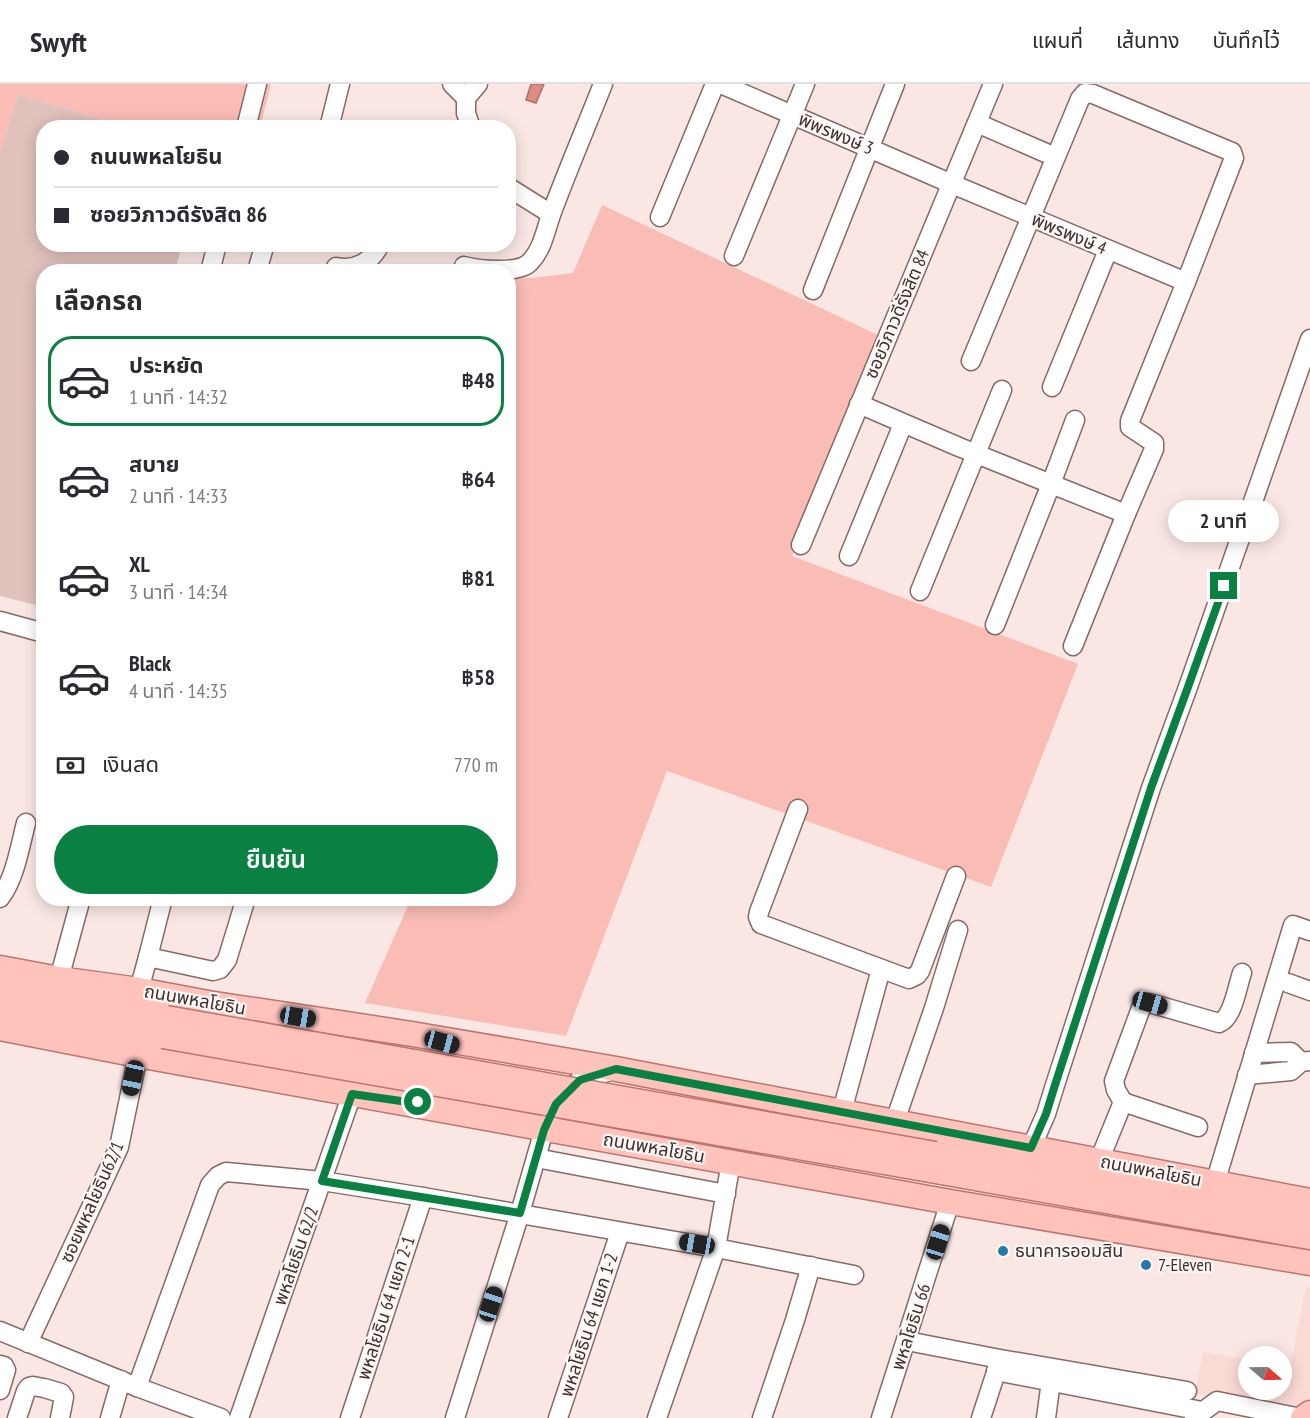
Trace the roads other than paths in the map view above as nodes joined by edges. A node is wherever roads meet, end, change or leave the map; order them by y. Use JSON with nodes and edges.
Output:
{"nodes":[{"id":1,"x":257,"y":84,"type":"edge"},
{"id":2,"x":340,"y":84,"type":"edge"},
{"id":3,"x":452,"y":84,"type":"edge"},
{"id":4,"x":603,"y":84,"type":"edge"},
{"id":5,"x":716,"y":84,"type":"edge"},
{"id":6,"x":721,"y":84,"type":"edge"},
{"id":7,"x":805,"y":84,"type":"edge"},
{"id":8,"x":895,"y":84,"type":"edge"},
{"id":9,"x":993,"y":84,"type":"edge"},
{"id":10,"x":472,"y":91,"type":"edge"},
{"id":11,"x":792,"y":114,"type":"junction"},
{"id":12,"x":248,"y":120,"type":"edge"},
{"id":13,"x":331,"y":120,"type":"edge"},
{"id":14,"x":468,"y":120,"type":"edge"},
{"id":15,"x":977,"y":123,"type":"junction"},
{"id":16,"x":870,"y":148,"type":"junction"},
{"id":17,"x":1046,"y":153,"type":"dead end"},
{"id":18,"x":952,"y":184,"type":"junction"},
{"id":19,"x":516,"y":192,"type":"edge"},
{"id":20,"x":551,"y":214,"type":"junction"},
{"id":21,"x":660,"y":217,"type":"dead end"},
{"id":22,"x":1030,"y":217,"type":"junction"},
{"id":23,"x":1108,"y":250,"type":"junction"},
{"id":24,"x":263,"y":252,"type":"edge"},
{"id":25,"x":375,"y":252,"type":"edge"},
{"id":26,"x":734,"y":256,"type":"dead end"},
{"id":27,"x":259,"y":264,"type":"dead end"},
{"id":28,"x":362,"y":264,"type":"edge"},
{"id":29,"x":516,"y":268,"type":"edge"},
{"id":30,"x":1186,"y":282,"type":"junction"},
{"id":31,"x":813,"y":290,"type":"dead end"},
{"id":32,"x":1310,"y":339,"type":"edge"},
{"id":33,"x":971,"y":361,"type":"dead end"},
{"id":34,"x":1052,"y":387,"type":"dead end"},
{"id":35,"x":1002,"y":390,"type":"dead end"},
{"id":36,"x":859,"y":404,"type":"junction"},
{"id":37,"x":1075,"y":420,"type":"dead end"},
{"id":38,"x":903,"y":424,"type":"junction"},
{"id":39,"x":977,"y":454,"type":"junction"},
{"id":40,"x":1051,"y":484,"type":"junction"},
{"id":41,"x":1126,"y":514,"type":"junction"},
{"id":42,"x":801,"y":545,"type":"dead end"},
{"id":43,"x":849,"y":556,"type":"dead end"},
{"id":44,"x":920,"y":591,"type":"dead end"},
{"id":45,"x":0,"y":621,"type":"edge"},
{"id":46,"x":994,"y":625,"type":"dead end"},
{"id":47,"x":36,"y":631,"type":"edge"},
{"id":48,"x":1073,"y":646,"type":"dead end"},
{"id":49,"x":798,"y":809,"type":"dead end"},
{"id":50,"x":26,"y":823,"type":"dead end"},
{"id":51,"x":956,"y":876,"type":"dead end"},
{"id":52,"x":0,"y":898,"type":"edge"},
{"id":53,"x":79,"y":906,"type":"edge"},
{"id":54,"x":161,"y":906,"type":"edge"},
{"id":55,"x":244,"y":906,"type":"edge"},
{"id":56,"x":958,"y":930,"type":"dead end"},
{"id":57,"x":1310,"y":931,"type":"edge"},
{"id":58,"x":148,"y":957,"type":"junction"},
{"id":59,"x":0,"y":968,"type":"edge"},
{"id":60,"x":881,"y":969,"type":"junction"},
{"id":61,"x":1242,"y":973,"type":"dead end"},
{"id":62,"x":59,"y":979,"type":"junction"},
{"id":63,"x":1288,"y":983,"type":"dead end"},
{"id":64,"x":0,"y":988,"type":"edge"},
{"id":65,"x":139,"y":990,"type":"junction"},
{"id":66,"x":1310,"y":991,"type":"edge"},
{"id":67,"x":0,"y":1007,"type":"edge"},
{"id":68,"x":165,"y":1027,"type":"junction"},
{"id":69,"x":0,"y":1028,"type":"edge"},
{"id":70,"x":412,"y":1034,"type":"junction"},
{"id":71,"x":1254,"y":1053,"type":"junction"},
{"id":72,"x":138,"y":1055,"type":"junction"},
{"id":73,"x":1305,"y":1061,"type":"edge"},
{"id":74,"x":616,"y":1069,"type":"junction"},
{"id":75,"x":1247,"y":1075,"type":"junction"},
{"id":76,"x":702,"y":1086,"type":"junction"},
{"id":77,"x":352,"y":1094,"type":"junction"},
{"id":78,"x":401,"y":1101,"type":"junction"},
{"id":79,"x":1123,"y":1102,"type":"junction"},
{"id":80,"x":842,"y":1111,"type":"junction"},
{"id":81,"x":895,"y":1121,"type":"junction"},
{"id":82,"x":1198,"y":1127,"type":"dead end"},
{"id":83,"x":544,"y":1129,"type":"junction"},
{"id":84,"x":1031,"y":1148,"type":"junction"},
{"id":85,"x":684,"y":1153,"type":"junction"},
{"id":86,"x":536,"y":1158,"type":"junction"},
{"id":87,"x":1099,"y":1161,"type":"junction"},
{"id":88,"x":731,"y":1162,"type":"junction"},
{"id":89,"x":932,"y":1162,"type":"junction"},
{"id":90,"x":322,"y":1181,"type":"junction"},
{"id":91,"x":1215,"y":1183,"type":"junction"},
{"id":92,"x":726,"y":1194,"type":"junction"},
{"id":93,"x":423,"y":1197,"type":"junction"},
{"id":94,"x":1310,"y":1201,"type":"edge"},
{"id":95,"x":950,"y":1202,"type":"junction"},
{"id":96,"x":520,"y":1213,"type":"junction"},
{"id":97,"x":1310,"y":1220,"type":"edge"},
{"id":98,"x":620,"y":1232,"type":"junction"},
{"id":99,"x":1310,"y":1238,"type":"edge"},
{"id":100,"x":716,"y":1248,"type":"junction"},
{"id":101,"x":1310,"y":1263,"type":"edge"},
{"id":102,"x":812,"y":1266,"type":"junction"},
{"id":103,"x":854,"y":1275,"type":"dead end"},
{"id":104,"x":0,"y":1331,"type":"edge"},
{"id":105,"x":907,"y":1341,"type":"junction"},
{"id":106,"x":28,"y":1342,"type":"junction"},
{"id":107,"x":0,"y":1365,"type":"edge"},
{"id":108,"x":998,"y":1365,"type":"junction"},
{"id":109,"x":1051,"y":1382,"type":"junction"},
{"id":110,"x":129,"y":1383,"type":"junction"},
{"id":111,"x":0,"y":1390,"type":"edge"},
{"id":112,"x":1187,"y":1391,"type":"dead end"},
{"id":113,"x":1310,"y":1413,"type":"edge"},
{"id":114,"x":1198,"y":1415,"type":"edge"},
{"id":115,"x":17,"y":1418,"type":"edge"},
{"id":116,"x":60,"y":1418,"type":"edge"},
{"id":117,"x":110,"y":1418,"type":"edge"},
{"id":118,"x":221,"y":1418,"type":"edge"},
{"id":119,"x":239,"y":1418,"type":"edge"},
{"id":120,"x":350,"y":1418,"type":"edge"},
{"id":121,"x":455,"y":1418,"type":"edge"},
{"id":122,"x":558,"y":1418,"type":"edge"},
{"id":123,"x":657,"y":1418,"type":"edge"},
{"id":124,"x":762,"y":1418,"type":"edge"},
{"id":125,"x":881,"y":1418,"type":"edge"},
{"id":126,"x":981,"y":1418,"type":"edge"},
{"id":127,"x":1046,"y":1418,"type":"edge"},
{"id":128,"x":1302,"y":1418,"type":"edge"}],
"edges":[{"from":1,"to":12,"type":"street"},
{"from":2,"to":13,"type":"street"},
{"from":3,"to":10,"type":"street"},
{"from":4,"to":20,"type":"street"},
{"from":5,"to":21,"type":"street"},
{"from":6,"to":11,"type":"street","name":"พิพรพงษ์ 3"},
{"from":7,"to":11,"type":"street"},
{"from":8,"to":16,"type":"street"},
{"from":9,"to":15,"type":"street","name":"ซอยวิภาวดีรังสิต 84"},
{"from":10,"to":14,"type":"street"},
{"from":11,"to":16,"type":"street","name":"พิพรพงษ์ 3"},
{"from":11,"to":26,"type":"street"},
{"from":15,"to":17,"type":"street"},
{"from":15,"to":18,"type":"street","name":"ซอยวิภาวดีรังสิต 84"},
{"from":16,"to":18,"type":"street","name":"พิพรพงษ์ 3"},
{"from":16,"to":31,"type":"street"},
{"from":18,"to":22,"type":"street","name":"พิพรพงษ์ 4"},
{"from":18,"to":36,"type":"street","name":"ซอยวิภาวดีรังสิต 84"},
{"from":19,"to":20,"type":"street"},
{"from":20,"to":29,"type":"street"},
{"from":22,"to":23,"type":"street","name":"พิพรพงษ์ 4"},
{"from":22,"to":30,"type":"street"},
{"from":22,"to":33,"type":"street"},
{"from":23,"to":30,"type":"street","name":"พิพรพงษ์ 4"},
{"from":23,"to":34,"type":"street"},
{"from":24,"to":27,"type":"street"},
{"from":25,"to":28,"type":"street"},
{"from":30,"to":41,"type":"street"},
{"from":32,"to":84,"type":"street"},
{"from":35,"to":39,"type":"street"},
{"from":36,"to":38,"type":"street"},
{"from":36,"to":42,"type":"street","name":"ซอยวิภาวดีรังสิต 84"},
{"from":37,"to":40,"type":"street"},
{"from":38,"to":39,"type":"street"},
{"from":38,"to":43,"type":"street"},
{"from":39,"to":40,"type":"street"},
{"from":39,"to":44,"type":"street"},
{"from":40,"to":41,"type":"street"},
{"from":40,"to":46,"type":"street"},
{"from":41,"to":48,"type":"street"},
{"from":45,"to":47,"type":"street"},
{"from":49,"to":60,"type":"street"},
{"from":50,"to":52,"type":"street"},
{"from":51,"to":60,"type":"street"},
{"from":53,"to":62,"type":"street"},
{"from":54,"to":58,"type":"street"},
{"from":55,"to":58,"type":"street"},
{"from":56,"to":81,"type":"street"},
{"from":57,"to":71,"type":"street"},
{"from":58,"to":65,"type":"street"},
{"from":59,"to":62,"type":"main road","name":"ถนนพหลโยธิน"},
{"from":60,"to":80,"type":"street"},
{"from":61,"to":79,"type":"street"},
{"from":62,"to":65,"type":"main road","name":"ถนนพหลโยธิน"},
{"from":63,"to":66,"type":"street"},
{"from":64,"to":68,"type":"main road","name":"ถนนพหลโยธิน"},
{"from":65,"to":70,"type":"main road","name":"ถนนพหลโยธิน"},
{"from":67,"to":68,"type":"main road","name":"ถนนพหลโยธิน"},
{"from":68,"to":89,"type":"main road","name":"ถนนพหลโยธิน","bridge":true},
{"from":69,"to":72,"type":"main road","name":"ถนนพหลโยธิน"},
{"from":70,"to":74,"type":"main road","name":"ถนนพหลโยธิน"},
{"from":70,"to":78,"type":"main road"},
{"from":71,"to":73,"type":"street"},
{"from":71,"to":75,"type":"street"},
{"from":72,"to":77,"type":"main road","name":"ถนนพหลโยธิน"},
{"from":72,"to":106,"type":"street","name":"ซอยพหลโยธิน62/1"},
{"from":73,"to":75,"type":"street"},
{"from":74,"to":76,"type":"main road","name":"ถนนพหลโยธิน"},
{"from":74,"to":83,"type":"street"},
{"from":75,"to":91,"type":"street"},
{"from":76,"to":80,"type":"main road","name":"ถนนพหลโยธิน"},
{"from":76,"to":85,"type":"main road"},
{"from":77,"to":78,"type":"main road","name":"ถนนพหลโยธิน"},
{"from":77,"to":90,"type":"street","name":"พหลโยธิน 62/2"},
{"from":78,"to":83,"type":"main road","name":"ถนนพหลโยธิน"},
{"from":79,"to":82,"type":"street"},
{"from":79,"to":87,"type":"street"},
{"from":80,"to":81,"type":"main road","name":"ถนนพหลโยธิน"},
{"from":81,"to":84,"type":"main road","name":"ถนนพหลโยธิน"},
{"from":83,"to":85,"type":"main road","name":"ถนนพหลโยธิน"},
{"from":83,"to":86,"type":"street"},
{"from":84,"to":87,"type":"main road","name":"ถนนพหลโยธิน"},
{"from":85,"to":88,"type":"main road","name":"ถนนพหลโยธิน"},
{"from":86,"to":92,"type":"street"},
{"from":86,"to":96,"type":"street"},
{"from":87,"to":91,"type":"main road","name":"ถนนพหลโยธิน"},
{"from":88,"to":92,"type":"street"},
{"from":88,"to":95,"type":"main road","name":"ถนนพหลโยธิน"},
{"from":89,"to":97,"type":"main road","name":"ถนนพหลโยธิน"},
{"from":89,"to":99,"type":"main road","name":"ถนนพหลโยธิน"},
{"from":90,"to":93,"type":"street"},
{"from":90,"to":110,"type":"street"},
{"from":90,"to":119,"type":"street","name":"พหลโยธิน 62/2"},
{"from":91,"to":94,"type":"main road","name":"ถนนพหลโยธิน"},
{"from":92,"to":100,"type":"street"},
{"from":93,"to":96,"type":"street"},
{"from":93,"to":120,"type":"street","name":"พหลโยธิน 64 แยก 2-1"},
{"from":95,"to":101,"type":"main road","name":"ถนนพหลโยธิน"},
{"from":95,"to":105,"type":"street","name":"พหลโยธิน 66"},
{"from":96,"to":98,"type":"street"},
{"from":96,"to":121,"type":"street"},
{"from":98,"to":100,"type":"street"},
{"from":98,"to":122,"type":"street","name":"พหลโยธิน 64 แยก 1-2"},
{"from":100,"to":102,"type":"street"},
{"from":100,"to":123,"type":"street"},
{"from":102,"to":103,"type":"street"},
{"from":102,"to":124,"type":"street"},
{"from":104,"to":106,"type":"street"},
{"from":105,"to":108,"type":"street"},
{"from":105,"to":125,"type":"street","name":"พหลโยธิน 66"},
{"from":106,"to":110,"type":"street"},
{"from":107,"to":111,"type":"street"},
{"from":108,"to":109,"type":"street"},
{"from":108,"to":112,"type":"street"},
{"from":108,"to":126,"type":"street"},
{"from":109,"to":114,"type":"street"},
{"from":109,"to":127,"type":"street"},
{"from":110,"to":117,"type":"street"},
{"from":110,"to":118,"type":"street"},
{"from":113,"to":128,"type":"main road"},
{"from":114,"to":128,"type":"street"},
{"from":115,"to":116,"type":"street"}]}
